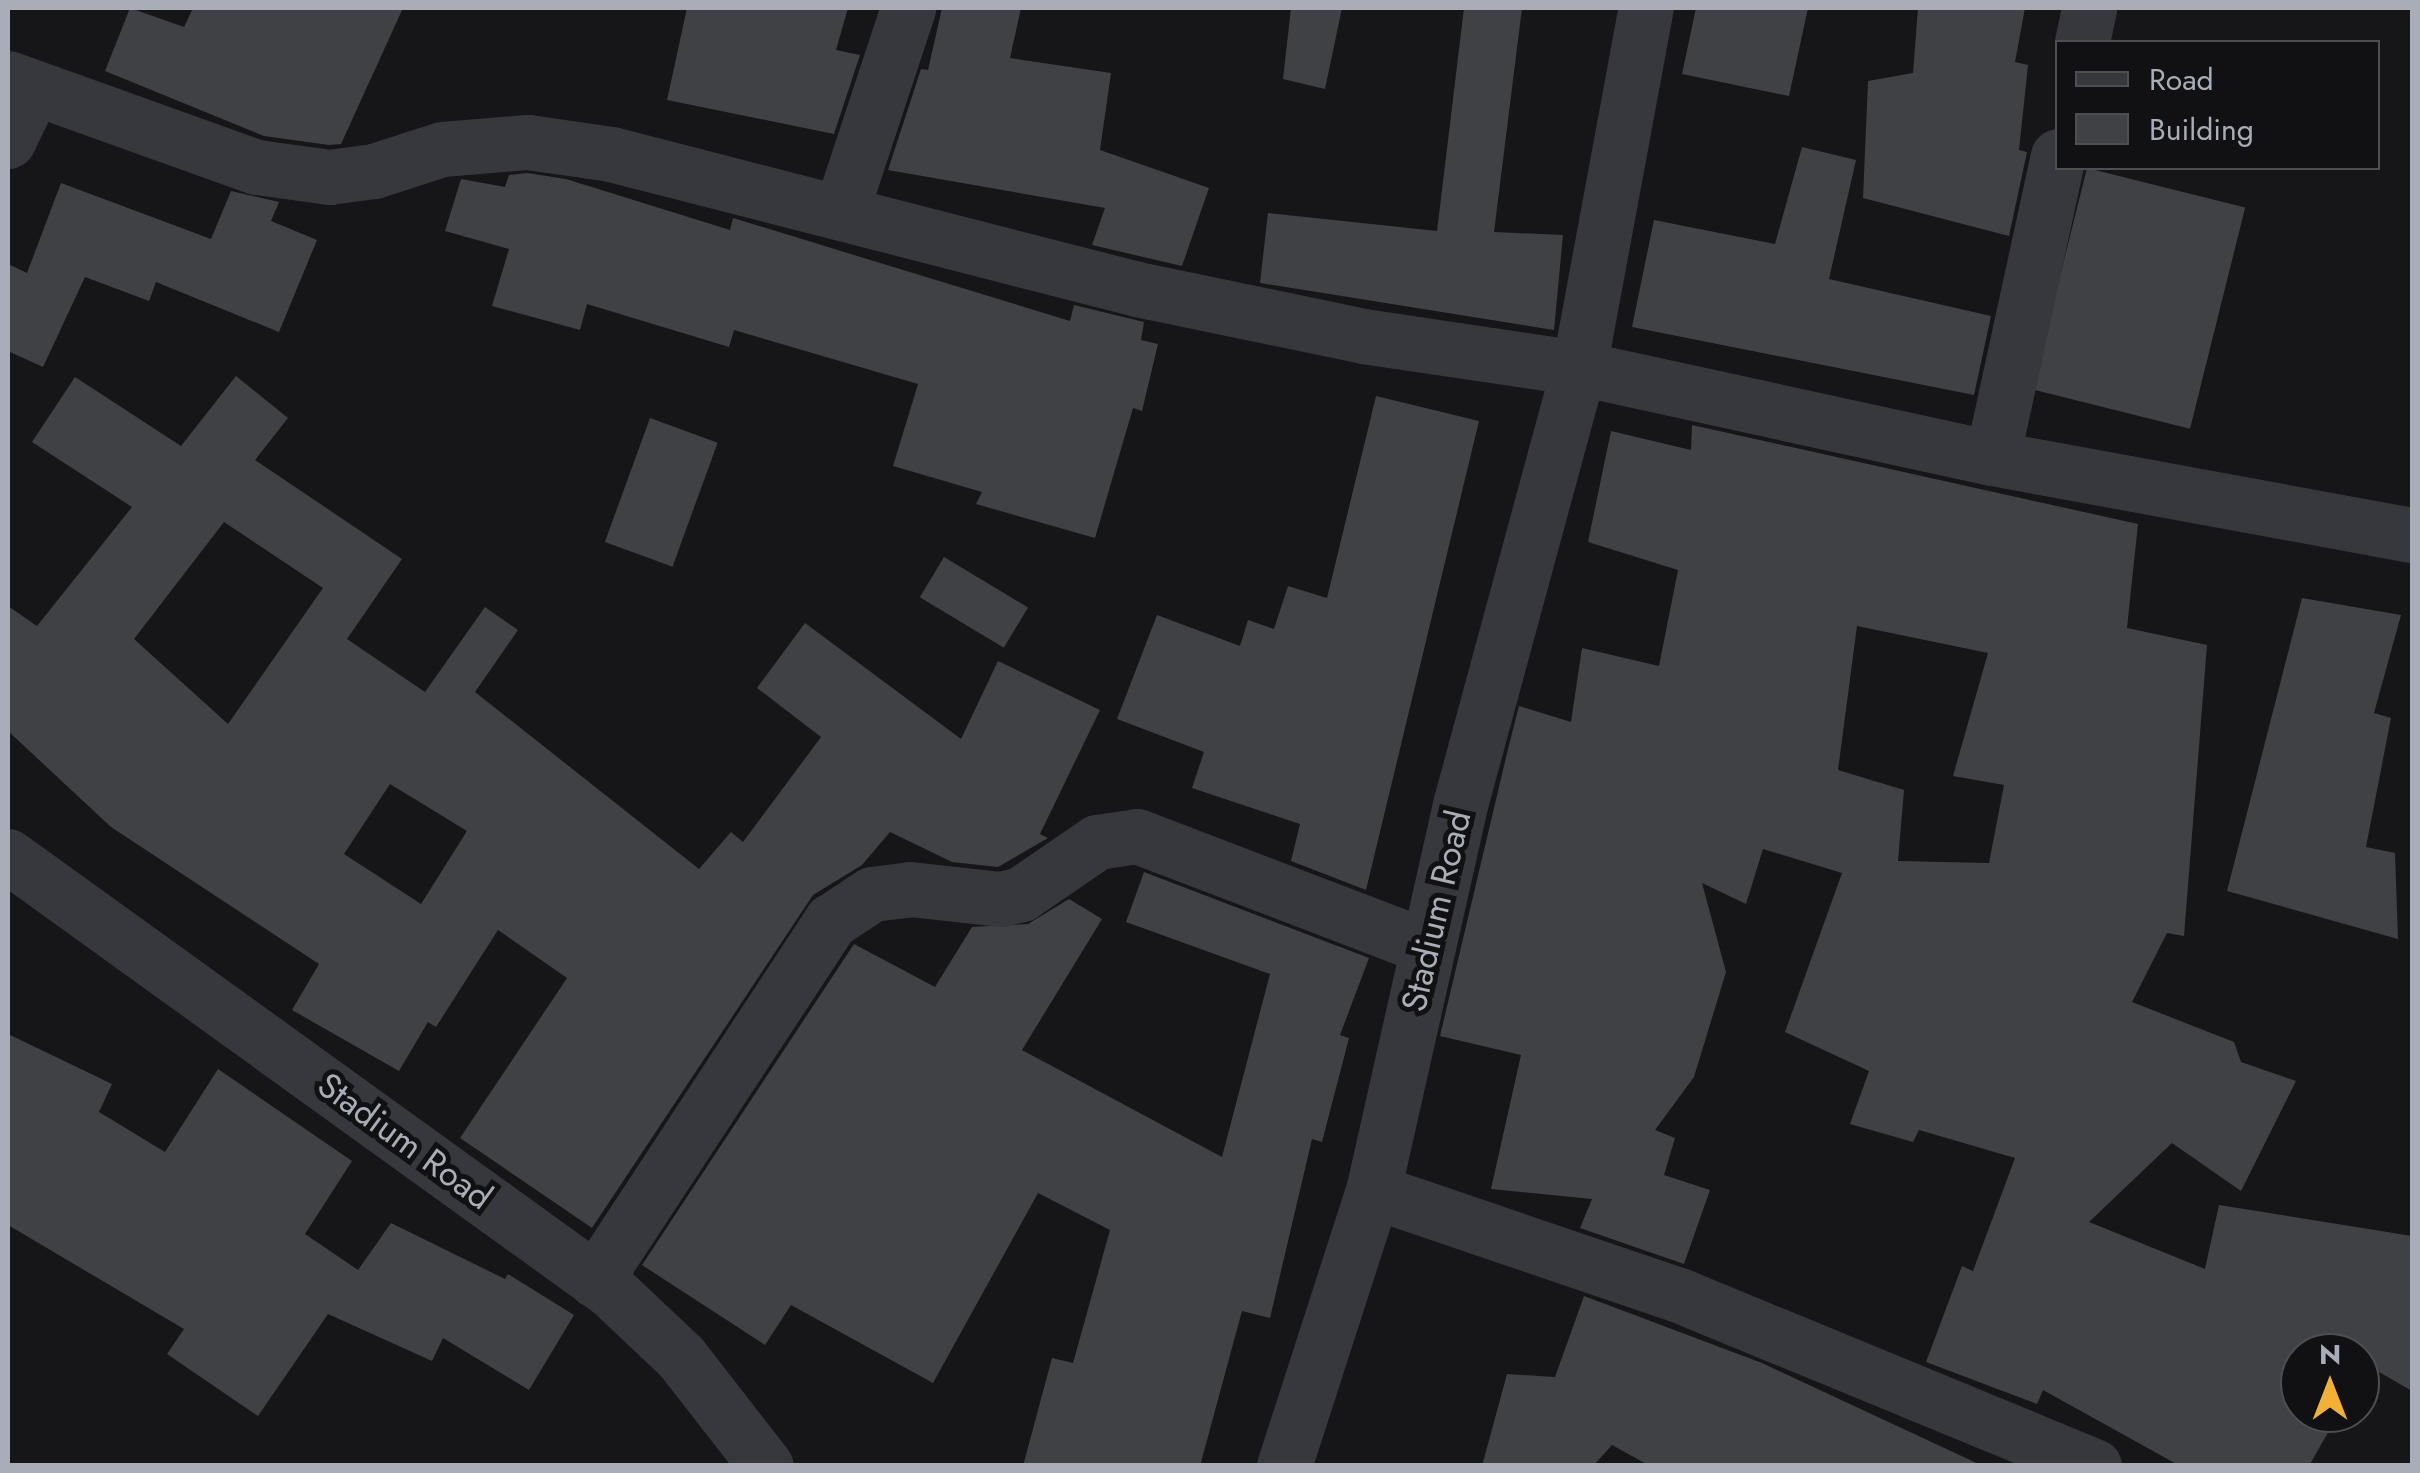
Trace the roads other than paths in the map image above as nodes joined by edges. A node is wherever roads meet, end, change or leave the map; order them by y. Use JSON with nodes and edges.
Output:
{"nodes":[{"id":1,"x":908,"y":8,"type":"edge"},
{"id":2,"x":1646,"y":8,"type":"edge"},
{"id":3,"x":2089,"y":8,"type":"edge"},
{"id":4,"x":2082,"y":40,"type":"edge"},
{"id":5,"x":20,"y":83,"type":"edge"},
{"id":6,"x":8,"y":141,"type":"edge"},
{"id":7,"x":2055,"y":170,"type":"edge"},
{"id":8,"x":842,"y":211,"type":"junction"},
{"id":9,"x":1579,"y":368,"type":"junction"},
{"id":10,"x":1992,"y":458,"type":"junction"},
{"id":11,"x":2412,"y":535,"type":"edge"},
{"id":12,"x":8,"y":856,"type":"edge"},
{"id":13,"x":1428,"y":947,"type":"junction"},
{"id":14,"x":1373,"y":1191,"type":"junction"},
{"id":15,"x":596,"y":1280,"type":"junction"},
{"id":16,"x":1290,"y":1462,"type":"edge"},
{"id":17,"x":766,"y":1466,"type":"edge"},
{"id":18,"x":2094,"y":1466,"type":"edge"}],
"edges":[{"from":1,"to":8,"type":"street"},
{"from":2,"to":9,"type":"street","name":"Stadium Road"},
{"from":3,"to":4,"type":"street"},
{"from":5,"to":6,"type":"street"},
{"from":5,"to":8,"type":"street"},
{"from":7,"to":10,"type":"street"},
{"from":8,"to":9,"type":"street"},
{"from":9,"to":10,"type":"street"},
{"from":9,"to":13,"type":"street","name":"Stadium Road"},
{"from":10,"to":11,"type":"street"},
{"from":12,"to":15,"type":"street","name":"Stadium Road"},
{"from":13,"to":14,"type":"street","name":"Stadium Road"},
{"from":13,"to":15,"type":"street"},
{"from":14,"to":16,"type":"street","name":"Stadium Road"},
{"from":14,"to":18,"type":"street"},
{"from":15,"to":17,"type":"street","name":"Stadium Road"}]}
